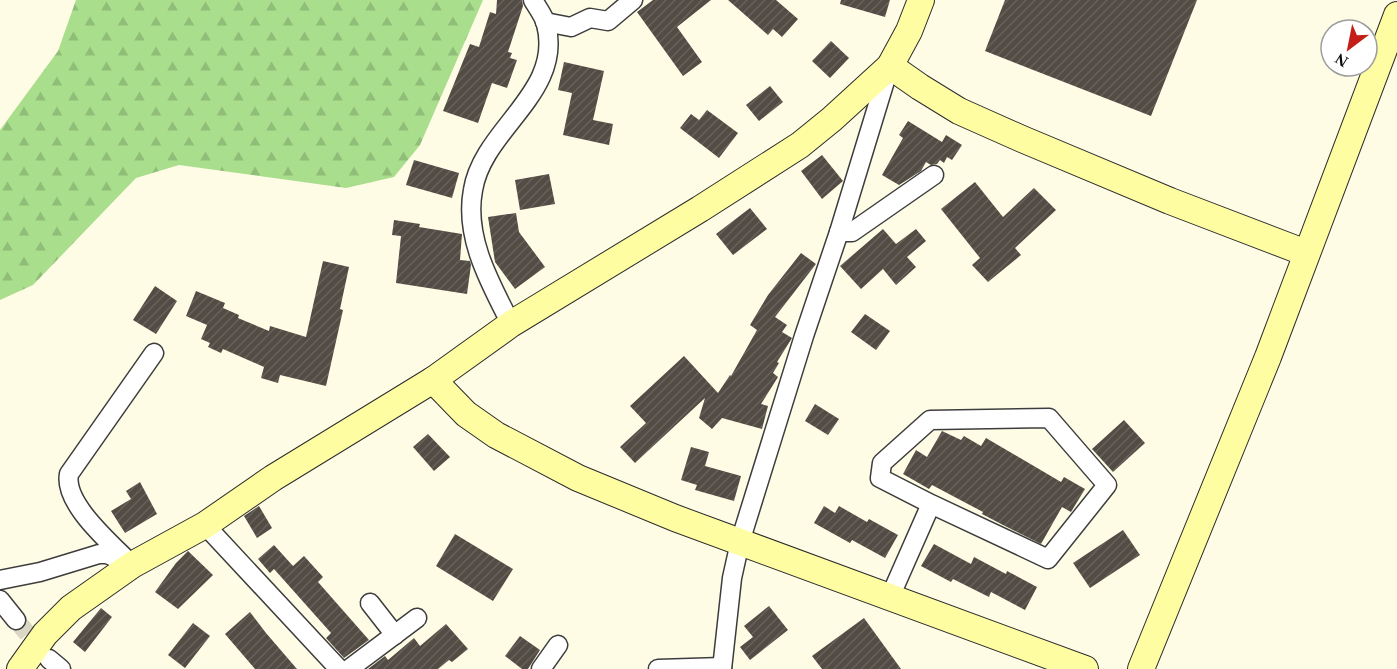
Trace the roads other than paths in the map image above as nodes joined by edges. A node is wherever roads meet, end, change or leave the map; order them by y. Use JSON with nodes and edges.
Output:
{"nodes":[{"id":1,"x":533,"y":0,"type":"edge"},
{"id":2,"x":633,"y":0,"type":"edge"},
{"id":3,"x":921,"y":0,"type":"edge"},
{"id":4,"x":1397,"y":15,"type":"edge"},
{"id":5,"x":545,"y":22,"type":"junction"},
{"id":6,"x":890,"y":66,"type":"junction"},
{"id":7,"x":934,"y":175,"type":"dead end"},
{"id":8,"x":839,"y":232,"type":"junction"},
{"id":9,"x":1306,"y":253,"type":"junction"},
{"id":10,"x":511,"y":324,"type":"junction"},
{"id":11,"x":154,"y":353,"type":"dead end"},
{"id":12,"x":433,"y":380,"type":"junction"},
{"id":13,"x":932,"y":504,"type":"junction"},
{"id":14,"x":205,"y":525,"type":"junction"},
{"id":15,"x":740,"y":542,"type":"junction"},
{"id":16,"x":132,"y":565,"type":"junction"},
{"id":17,"x":0,"y":580,"type":"edge"},
{"id":18,"x":890,"y":597,"type":"junction"},
{"id":19,"x":0,"y":600,"type":"edge"},
{"id":20,"x":370,"y":603,"type":"dead end"},
{"id":21,"x":417,"y":618,"type":"dead end"},
{"id":22,"x":16,"y":620,"type":"tunnel mouth"},
{"id":23,"x":395,"y":635,"type":"junction"},
{"id":24,"x":558,"y":645,"type":"dead end"},
{"id":25,"x":722,"y":668,"type":"edge"},
{"id":26,"x":20,"y":669,"type":"edge"},
{"id":27,"x":339,"y":669,"type":"edge"},
{"id":28,"x":349,"y":669,"type":"edge"},
{"id":29,"x":541,"y":669,"type":"edge"},
{"id":30,"x":658,"y":669,"type":"edge"},
{"id":31,"x":1085,"y":669,"type":"edge"},
{"id":32,"x":1141,"y":669,"type":"edge"}],
"edges":[{"from":1,"to":5,"type":"street"},
{"from":2,"to":5,"type":"street"},
{"from":3,"to":6,"type":"street"},
{"from":4,"to":9,"type":"street"},
{"from":5,"to":10,"type":"street"},
{"from":6,"to":8,"type":"street"},
{"from":6,"to":9,"type":"street"},
{"from":6,"to":10,"type":"street"},
{"from":7,"to":8,"type":"street"},
{"from":8,"to":15,"type":"street"},
{"from":9,"to":32,"type":"street"},
{"from":10,"to":12,"type":"street"},
{"from":11,"to":16,"type":"street"},
{"from":12,"to":14,"type":"street"},
{"from":12,"to":15,"type":"street"},
{"from":13,"to":13,"type":"street"},
{"from":13,"to":18,"type":"street"},
{"from":14,"to":16,"type":"street"},
{"from":14,"to":27,"type":"street"},
{"from":15,"to":18,"type":"street"},
{"from":15,"to":25,"type":"street"},
{"from":16,"to":17,"type":"street"},
{"from":16,"to":26,"type":"street"},
{"from":18,"to":31,"type":"street"},
{"from":19,"to":22,"type":"street"},
{"from":20,"to":23,"type":"street"},
{"from":21,"to":23,"type":"street"},
{"from":23,"to":28,"type":"street"},
{"from":24,"to":29,"type":"street"},
{"from":25,"to":30,"type":"street"}]}
